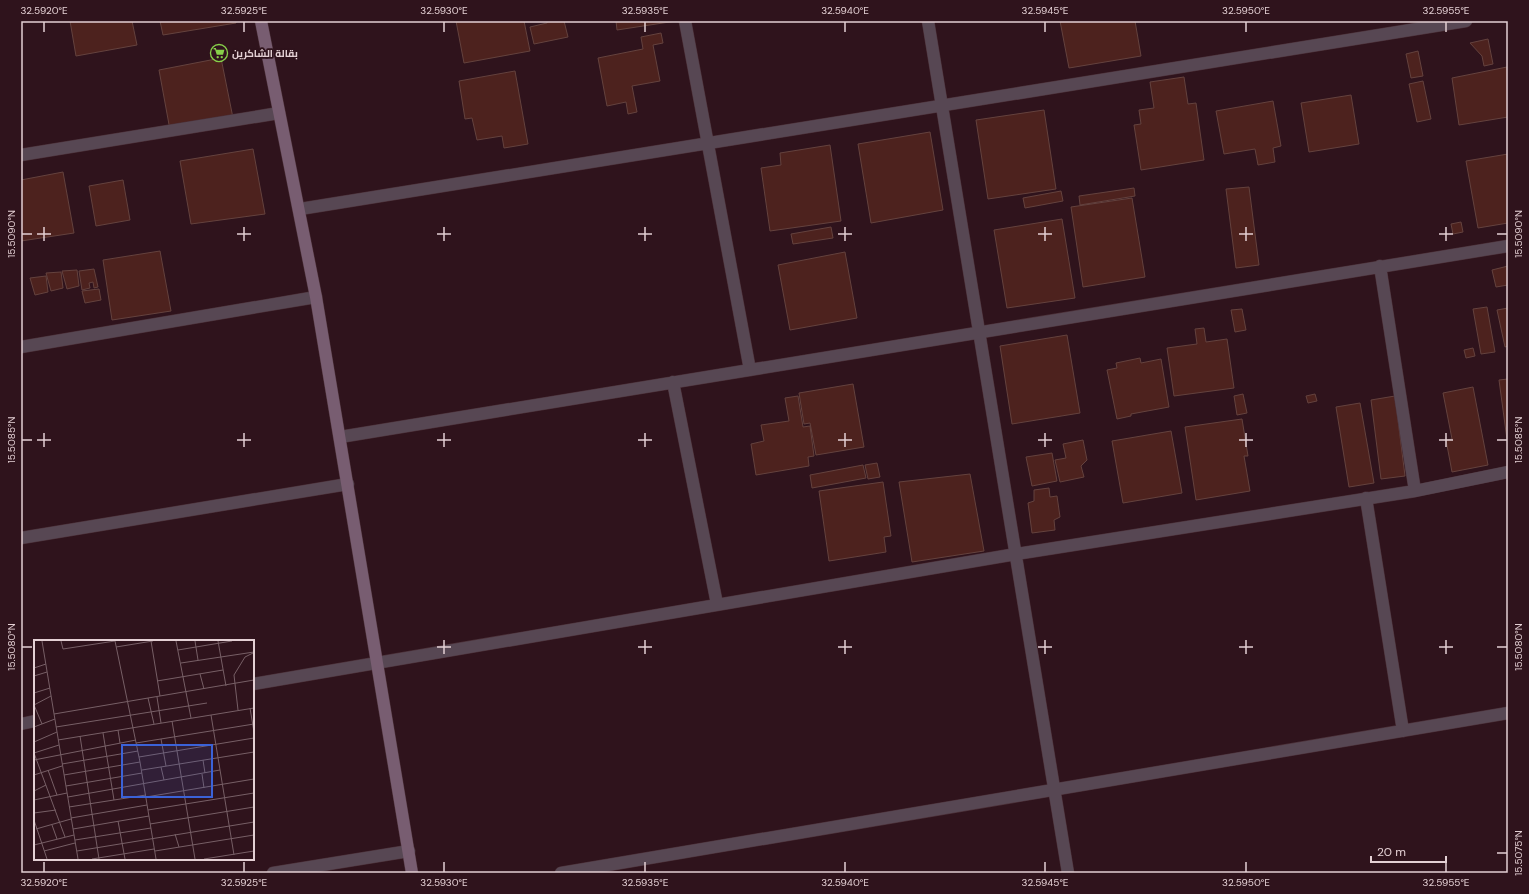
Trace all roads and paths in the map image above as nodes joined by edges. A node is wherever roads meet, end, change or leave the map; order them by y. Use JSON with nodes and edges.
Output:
{"nodes":[{"id":1,"x":261,"y":21,"type":"edge"},
{"id":2,"x":685,"y":21,"type":"edge"},
{"id":3,"x":928,"y":21,"type":"edge"},
{"id":4,"x":1466,"y":21,"type":"edge"},
{"id":5,"x":942,"y":106,"type":"junction"},
{"id":6,"x":279,"y":113,"type":"junction"},
{"id":7,"x":707,"y":143,"type":"junction"},
{"id":8,"x":21,"y":155,"type":"edge"},
{"id":9,"x":300,"y":209,"type":"junction"},
{"id":10,"x":1508,"y":246,"type":"edge"},
{"id":11,"x":1380,"y":266,"type":"junction"},
{"id":12,"x":316,"y":297,"type":"junction"},
{"id":13,"x":980,"y":332,"type":"junction"},
{"id":14,"x":21,"y":347,"type":"edge"},
{"id":15,"x":750,"y":370,"type":"junction"},
{"id":16,"x":673,"y":382,"type":"junction"},
{"id":17,"x":340,"y":437,"type":"junction"},
{"id":18,"x":1508,"y":472,"type":"edge"},
{"id":19,"x":348,"y":484,"type":"junction"},
{"id":20,"x":1415,"y":491,"type":"junction"},
{"id":21,"x":1366,"y":498,"type":"junction"},
{"id":22,"x":21,"y":538,"type":"edge"},
{"id":23,"x":1016,"y":554,"type":"junction"},
{"id":24,"x":717,"y":604,"type":"junction"},
{"id":25,"x":377,"y":663,"type":"junction"},
{"id":26,"x":254,"y":684,"type":"edge"},
{"id":27,"x":1508,"y":714,"type":"edge"},
{"id":28,"x":34,"y":721,"type":"edge"},
{"id":29,"x":21,"y":724,"type":"edge"},
{"id":30,"x":1403,"y":731,"type":"junction"},
{"id":31,"x":1055,"y":790,"type":"junction"},
{"id":32,"x":409,"y":851,"type":"junction"},
{"id":33,"x":273,"y":873,"type":"edge"},
{"id":34,"x":412,"y":873,"type":"edge"},
{"id":35,"x":561,"y":873,"type":"edge"},
{"id":36,"x":1068,"y":873,"type":"edge"}],
"edges":[{"from":1,"to":6,"type":"street"},
{"from":2,"to":7,"type":"street"},
{"from":3,"to":5,"type":"street"},
{"from":4,"to":5,"type":"street"},
{"from":5,"to":7,"type":"street"},
{"from":5,"to":13,"type":"street"},
{"from":6,"to":8,"type":"street"},
{"from":6,"to":9,"type":"street"},
{"from":7,"to":9,"type":"street"},
{"from":7,"to":15,"type":"street"},
{"from":9,"to":12,"type":"street"},
{"from":10,"to":11,"type":"street"},
{"from":11,"to":13,"type":"street"},
{"from":11,"to":20,"type":"street"},
{"from":12,"to":14,"type":"street"},
{"from":12,"to":17,"type":"street"},
{"from":13,"to":15,"type":"street"},
{"from":13,"to":23,"type":"street"},
{"from":15,"to":16,"type":"street"},
{"from":16,"to":17,"type":"street"},
{"from":16,"to":24,"type":"street"},
{"from":17,"to":19,"type":"street"},
{"from":18,"to":20,"type":"street"},
{"from":19,"to":22,"type":"street"},
{"from":19,"to":25,"type":"street"},
{"from":20,"to":21,"type":"street"},
{"from":21,"to":23,"type":"street"},
{"from":21,"to":30,"type":"street"},
{"from":23,"to":24,"type":"street"},
{"from":23,"to":31,"type":"street"},
{"from":24,"to":25,"type":"street"},
{"from":25,"to":26,"type":"street"},
{"from":25,"to":32,"type":"street"},
{"from":27,"to":30,"type":"street"},
{"from":28,"to":29,"type":"street"},
{"from":30,"to":31,"type":"street"},
{"from":31,"to":35,"type":"street"},
{"from":31,"to":36,"type":"street"},
{"from":32,"to":33,"type":"street"},
{"from":32,"to":34,"type":"street"}]}
